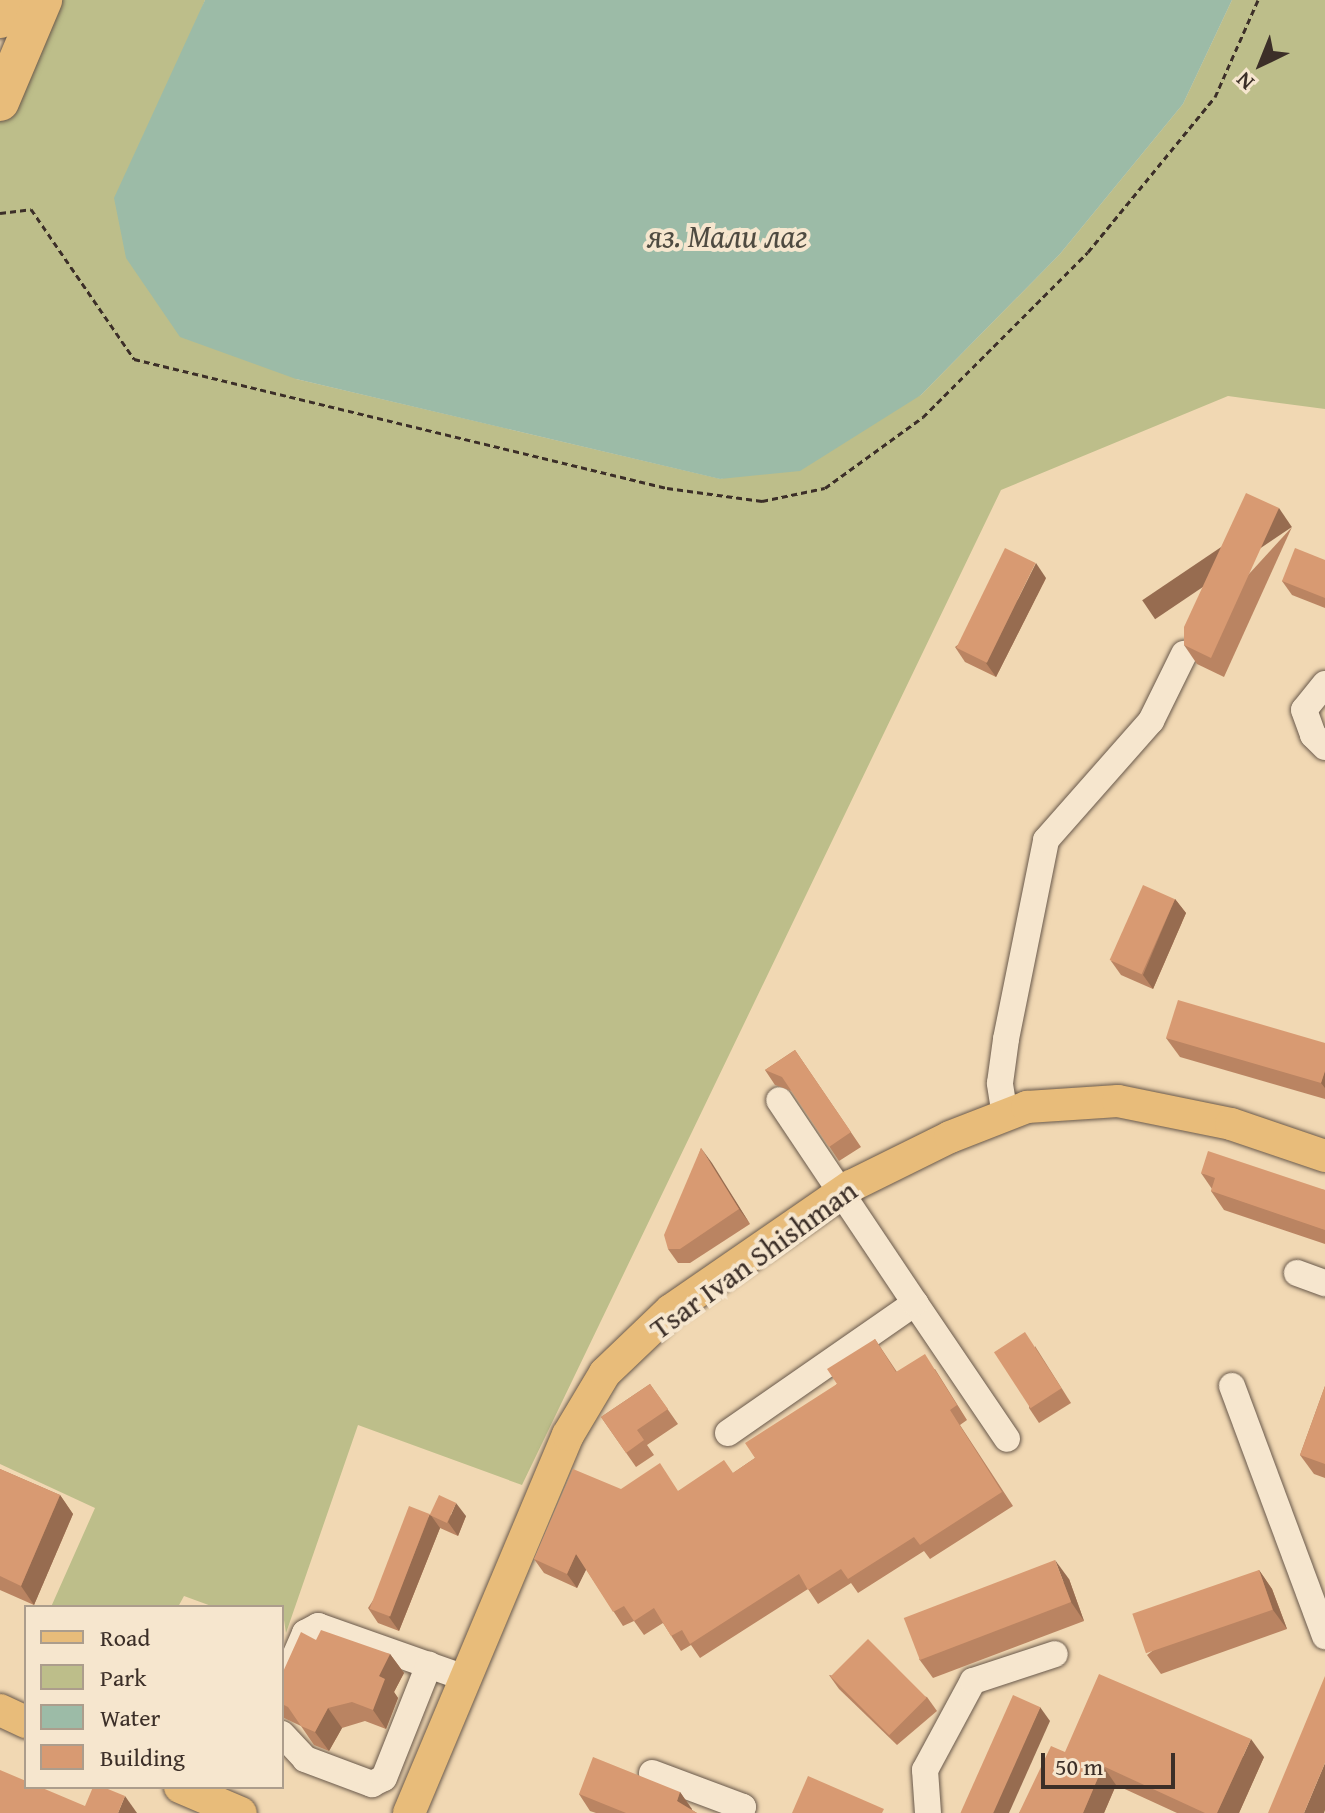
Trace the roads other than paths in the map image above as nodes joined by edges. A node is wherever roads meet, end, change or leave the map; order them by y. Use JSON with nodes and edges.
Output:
{"nodes":[{"id":1,"x":7,"y":0,"type":"edge"},
{"id":2,"x":43,"y":0,"type":"edge"},
{"id":3,"x":0,"y":19,"type":"edge"},
{"id":4,"x":0,"y":102,"type":"edge"},
{"id":5,"x":1184,"y":654,"type":"edge"},
{"id":6,"x":1325,"y":684,"type":"edge"},
{"id":7,"x":1325,"y":747,"type":"edge"},
{"id":8,"x":779,"y":1100,"type":"dead end"},
{"id":9,"x":1005,"y":1116,"type":"junction"},
{"id":10,"x":1325,"y":1156,"type":"edge"},
{"id":11,"x":841,"y":1193,"type":"junction"},
{"id":12,"x":1297,"y":1273,"type":"dead end"},
{"id":13,"x":1325,"y":1283,"type":"edge"},
{"id":14,"x":915,"y":1303,"type":"junction"},
{"id":15,"x":1232,"y":1386,"type":"dead end"},
{"id":16,"x":728,"y":1433,"type":"dead end"},
{"id":17,"x":1007,"y":1439,"type":"dead end"},
{"id":18,"x":1325,"y":1636,"type":"edge"},
{"id":19,"x":1055,"y":1654,"type":"dead end"},
{"id":20,"x":429,"y":1665,"type":"junction"},
{"id":21,"x":465,"y":1678,"type":"junction"},
{"id":22,"x":284,"y":1681,"type":"edge"},
{"id":23,"x":0,"y":1710,"type":"edge"},
{"id":24,"x":24,"y":1721,"type":"edge"},
{"id":25,"x":284,"y":1736,"type":"edge"},
{"id":26,"x":652,"y":1773,"type":"dead end"},
{"id":27,"x":185,"y":1789,"type":"edge"},
{"id":28,"x":241,"y":1813,"type":"edge"},
{"id":29,"x":409,"y":1813,"type":"edge"},
{"id":30,"x":740,"y":1813,"type":"edge"},
{"id":31,"x":928,"y":1813,"type":"edge"}],
"edges":[{"from":1,"to":3,"type":"highway"},
{"from":2,"to":4,"type":"highway"},
{"from":5,"to":9,"type":"street"},
{"from":6,"to":7,"type":"street"},
{"from":8,"to":11,"type":"street"},
{"from":9,"to":10,"type":"main road","name":"Tsar Ivan Shishman"},
{"from":9,"to":11,"type":"main road","name":"Tsar Ivan Shishman"},
{"from":11,"to":14,"type":"street"},
{"from":11,"to":21,"type":"main road","name":"Tsar Ivan Shishman"},
{"from":12,"to":13,"type":"street"},
{"from":14,"to":16,"type":"street"},
{"from":14,"to":17,"type":"street"},
{"from":15,"to":18,"type":"street"},
{"from":19,"to":31,"type":"street"},
{"from":20,"to":21,"type":"street"},
{"from":20,"to":22,"type":"street"},
{"from":20,"to":25,"type":"street"},
{"from":21,"to":29,"type":"main road","name":"Tsar Ivan Shishman"},
{"from":23,"to":24,"type":"main road"},
{"from":26,"to":30,"type":"street"},
{"from":27,"to":28,"type":"main road"}]}
